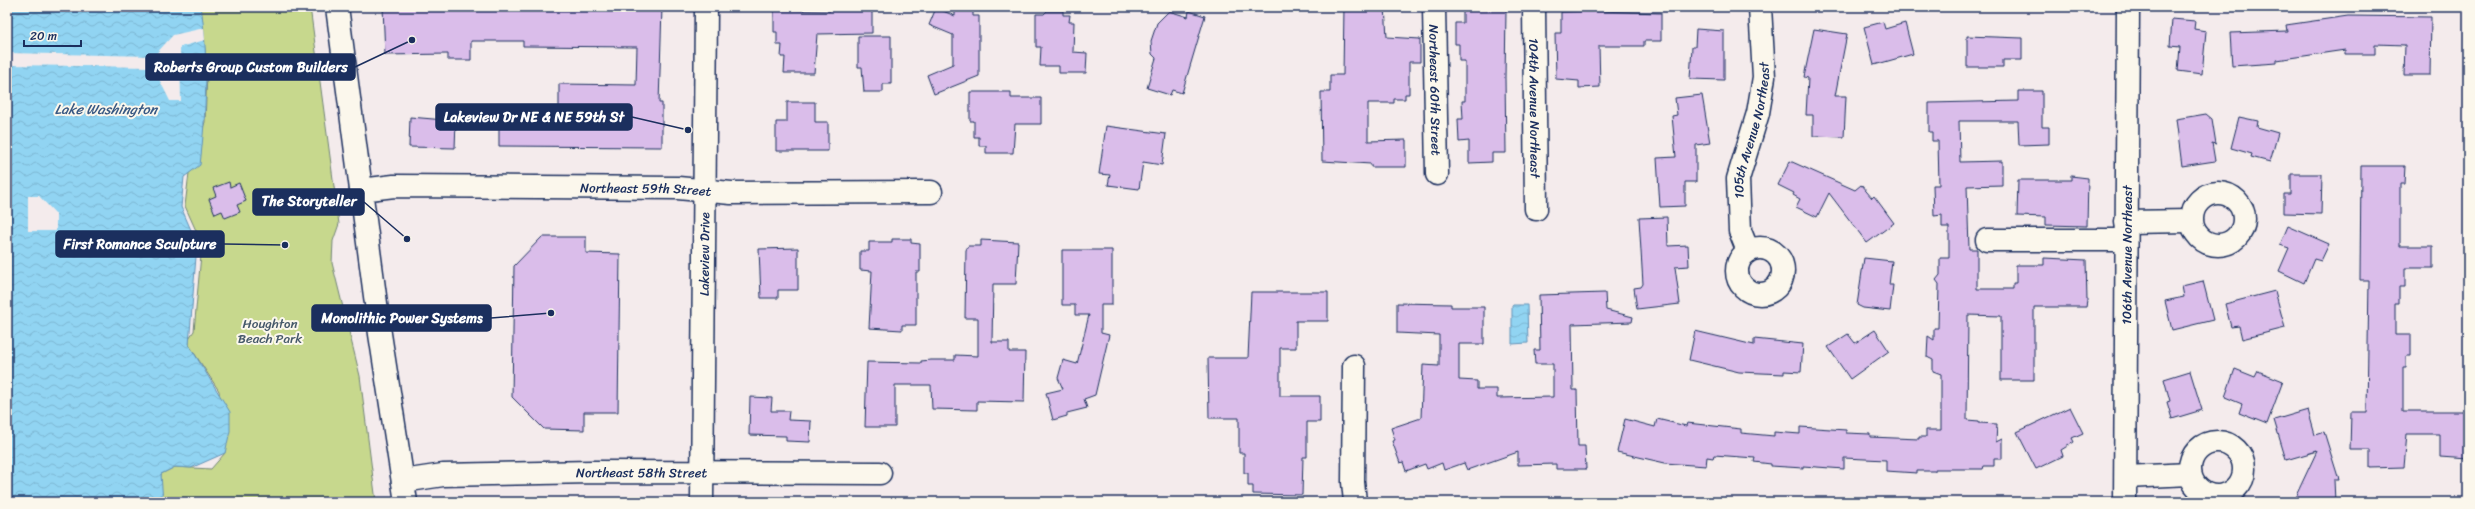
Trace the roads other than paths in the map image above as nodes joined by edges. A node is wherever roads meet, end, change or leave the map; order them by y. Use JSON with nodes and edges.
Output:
{"nodes":[{"id":1,"x":337,"y":7,"type":"edge"},
{"id":2,"x":706,"y":7,"type":"edge"},
{"id":3,"x":1434,"y":7,"type":"edge"},
{"id":4,"x":1534,"y":7,"type":"edge"},
{"id":5,"x":1760,"y":7,"type":"edge"},
{"id":6,"x":2128,"y":7,"type":"edge"},
{"id":7,"x":1437,"y":174,"type":"dead end"},
{"id":8,"x":361,"y":190,"type":"junction"},
{"id":9,"x":704,"y":191,"type":"junction"},
{"id":10,"x":931,"y":192,"type":"dead end"},
{"id":11,"x":1536,"y":208,"type":"dead end"},
{"id":12,"x":2191,"y":221,"type":"dead end"},
{"id":13,"x":2126,"y":231,"type":"junction"},
{"id":14,"x":1987,"y":240,"type":"dead end"},
{"id":15,"x":1748,"y":251,"type":"dead end"},
{"id":16,"x":1354,"y":366,"type":"dead end"},
{"id":17,"x":702,"y":473,"type":"junction"},
{"id":18,"x":880,"y":473,"type":"dead end"},
{"id":19,"x":2190,"y":474,"type":"dead end"},
{"id":20,"x":2126,"y":477,"type":"junction"},
{"id":21,"x":404,"y":492,"type":"edge"},
{"id":22,"x":702,"y":502,"type":"edge"},
{"id":23,"x":1355,"y":502,"type":"edge"},
{"id":24,"x":2125,"y":502,"type":"edge"}],
"edges":[{"from":1,"to":8,"type":"street"},
{"from":2,"to":9,"type":"street","name":"Lakeview Drive"},
{"from":3,"to":7,"type":"street","name":"Northeast 60th Street"},
{"from":4,"to":11,"type":"street","name":"104th Avenue Northeast"},
{"from":5,"to":15,"type":"street","name":"105th Avenue Northeast"},
{"from":6,"to":13,"type":"street","name":"106th Avenue Northeast"},
{"from":8,"to":9,"type":"street","name":"Northeast 59th Street"},
{"from":8,"to":21,"type":"street"},
{"from":9,"to":10,"type":"street","name":"Northeast 59th Street"},
{"from":9,"to":17,"type":"street","name":"Lakeview Drive"},
{"from":12,"to":13,"type":"street"},
{"from":13,"to":14,"type":"street"},
{"from":13,"to":20,"type":"street","name":"106th Avenue Northeast"},
{"from":16,"to":23,"type":"street"},
{"from":17,"to":18,"type":"street","name":"Northeast 58th Street"},
{"from":17,"to":21,"type":"street","name":"Northeast 58th Street"},
{"from":17,"to":22,"type":"street","name":"Lakeview Drive"},
{"from":19,"to":20,"type":"street"},
{"from":20,"to":24,"type":"street","name":"106th Avenue Northeast"}]}
